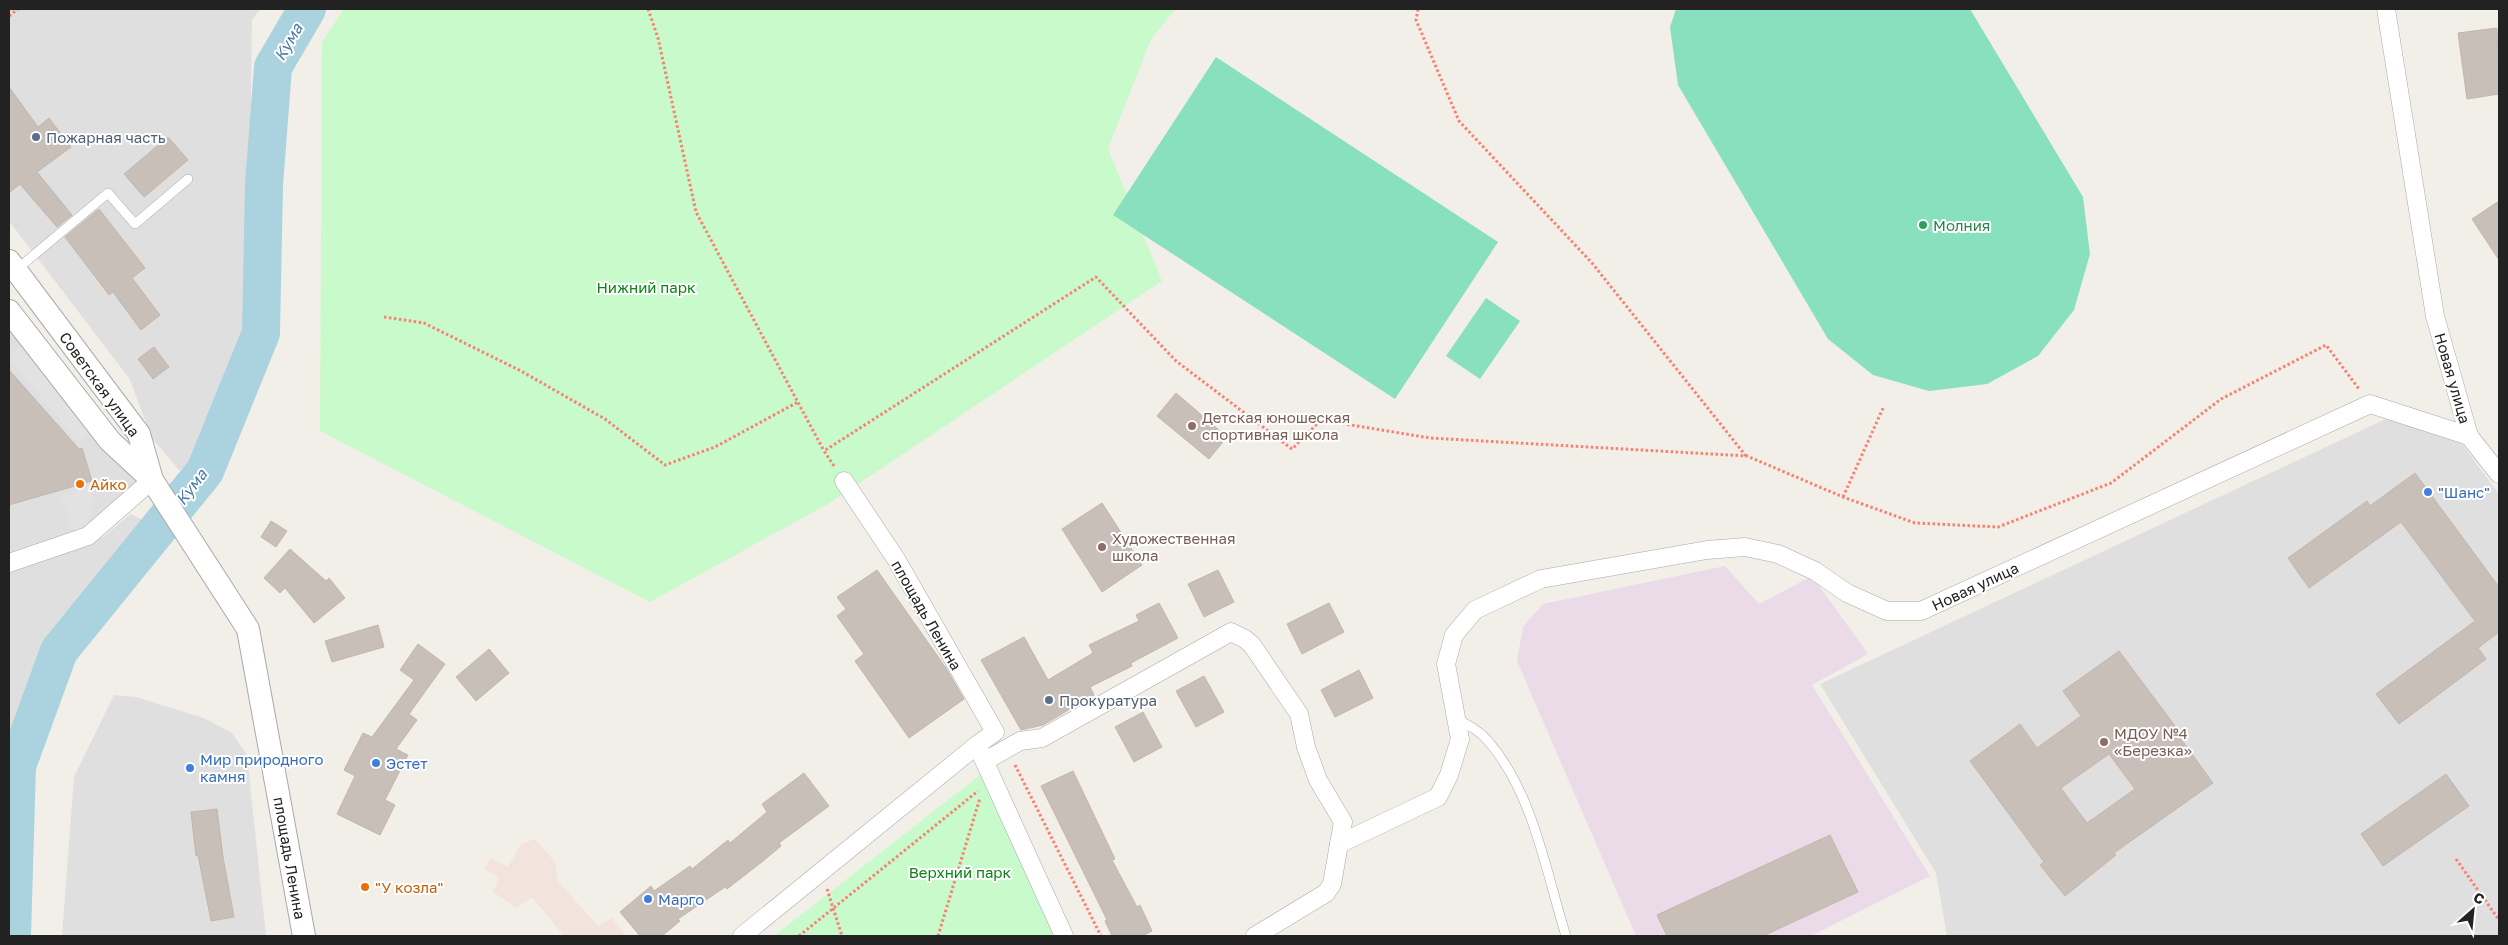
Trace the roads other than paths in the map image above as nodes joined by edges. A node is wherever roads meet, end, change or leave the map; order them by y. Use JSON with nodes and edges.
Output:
{"nodes":[{"id":1,"x":2386,"y":9,"type":"edge"},
{"id":2,"x":188,"y":180,"type":"dead end"},
{"id":3,"x":12,"y":266,"type":"edge"},
{"id":4,"x":9,"y":311,"type":"edge"},
{"id":5,"x":2469,"y":436,"type":"junction"},
{"id":6,"x":2499,"y":474,"type":"edge"},
{"id":7,"x":152,"y":480,"type":"junction"},
{"id":8,"x":844,"y":481,"type":"road end"},
{"id":9,"x":9,"y":563,"type":"edge"},
{"id":10,"x":1457,"y":719,"type":"junction"},
{"id":11,"x":985,"y":761,"type":"junction"},
{"id":12,"x":1339,"y":844,"type":"junction"},
{"id":13,"x":304,"y":936,"type":"edge"},
{"id":14,"x":742,"y":936,"type":"edge"},
{"id":15,"x":1064,"y":936,"type":"edge"},
{"id":16,"x":1255,"y":936,"type":"edge"},
{"id":17,"x":1566,"y":936,"type":"edge"}],
"edges":[{"from":1,"to":5,"type":"street","name":"Новая улица"},
{"from":2,"to":3,"type":"lane"},
{"from":3,"to":7,"type":"street","name":"Советская улица"},
{"from":4,"to":7,"type":"street","name":"Советская улица"},
{"from":5,"to":6,"type":"street"},
{"from":5,"to":10,"type":"street","name":"Новая улица"},
{"from":7,"to":9,"type":"street"},
{"from":7,"to":13,"type":"street","name":"площадь Ленина"},
{"from":8,"to":11,"type":"street","name":"площадь Ленина"},
{"from":10,"to":12,"type":"street","name":"Новая улица"},
{"from":10,"to":17,"type":"lane"},
{"from":11,"to":12,"type":"street"},
{"from":11,"to":14,"type":"street","name":"площадь Ленина"},
{"from":11,"to":15,"type":"street"},
{"from":12,"to":16,"type":"street"}]}
